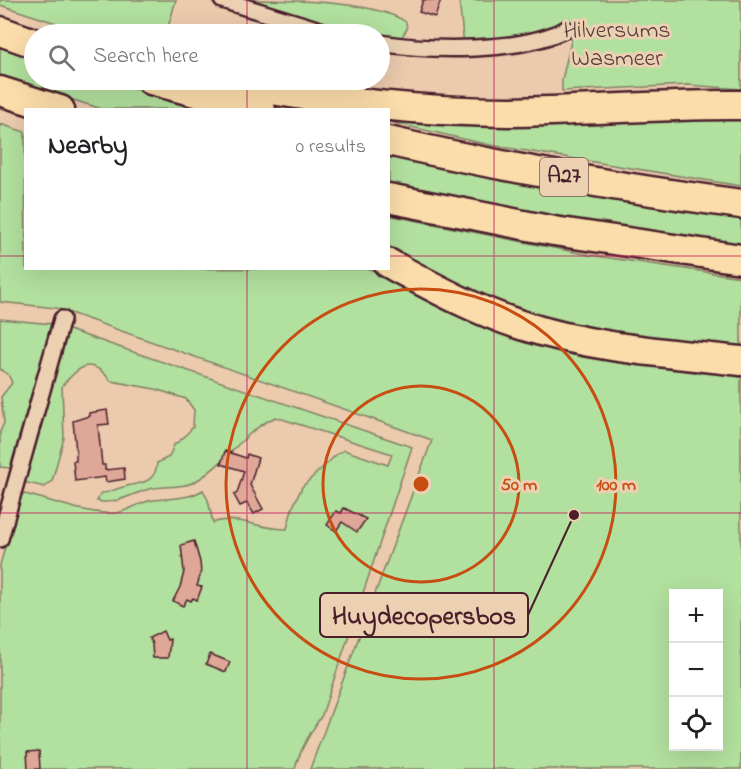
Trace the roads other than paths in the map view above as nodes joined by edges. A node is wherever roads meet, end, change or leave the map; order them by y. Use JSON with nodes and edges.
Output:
{"nodes":[{"id":1,"x":222,"y":0,"type":"edge"},
{"id":2,"x":300,"y":24,"type":"edge"},
{"id":3,"x":566,"y":28,"type":"dead end"},
{"id":4,"x":0,"y":31,"type":"edge"},
{"id":5,"x":24,"y":39,"type":"edge"},
{"id":6,"x":390,"y":44,"type":"edge"},
{"id":7,"x":188,"y":90,"type":"edge"},
{"id":8,"x":269,"y":90,"type":"edge"},
{"id":9,"x":0,"y":92,"type":"edge"},
{"id":10,"x":741,"y":105,"type":"edge"},
{"id":11,"x":27,"y":108,"type":"edge"},
{"id":12,"x":53,"y":108,"type":"edge"},
{"id":13,"x":254,"y":108,"type":"edge"},
{"id":14,"x":390,"y":141,"type":"edge"},
{"id":15,"x":390,"y":198,"type":"edge"},
{"id":16,"x":741,"y":204,"type":"edge"},
{"id":17,"x":741,"y":259,"type":"edge"},
{"id":18,"x":390,"y":263,"type":"edge"},
{"id":19,"x":62,"y":319,"type":"dead end"},
{"id":20,"x":741,"y":361,"type":"edge"},
{"id":21,"x":0,"y":539,"type":"edge"}],
"edges":[{"from":1,"to":2,"type":"street"},
{"from":3,"to":6,"type":"street"},
{"from":4,"to":5,"type":"highway"},
{"from":7,"to":13,"type":"highway"},
{"from":8,"to":10,"type":"highway"},
{"from":9,"to":11,"type":"highway"},
{"from":9,"to":12,"type":"highway"},
{"from":14,"to":16,"type":"highway","number":"A27"},
{"from":15,"to":17,"type":"highway","number":"A27"},
{"from":18,"to":20,"type":"highway"},
{"from":19,"to":21,"type":"street"}]}
